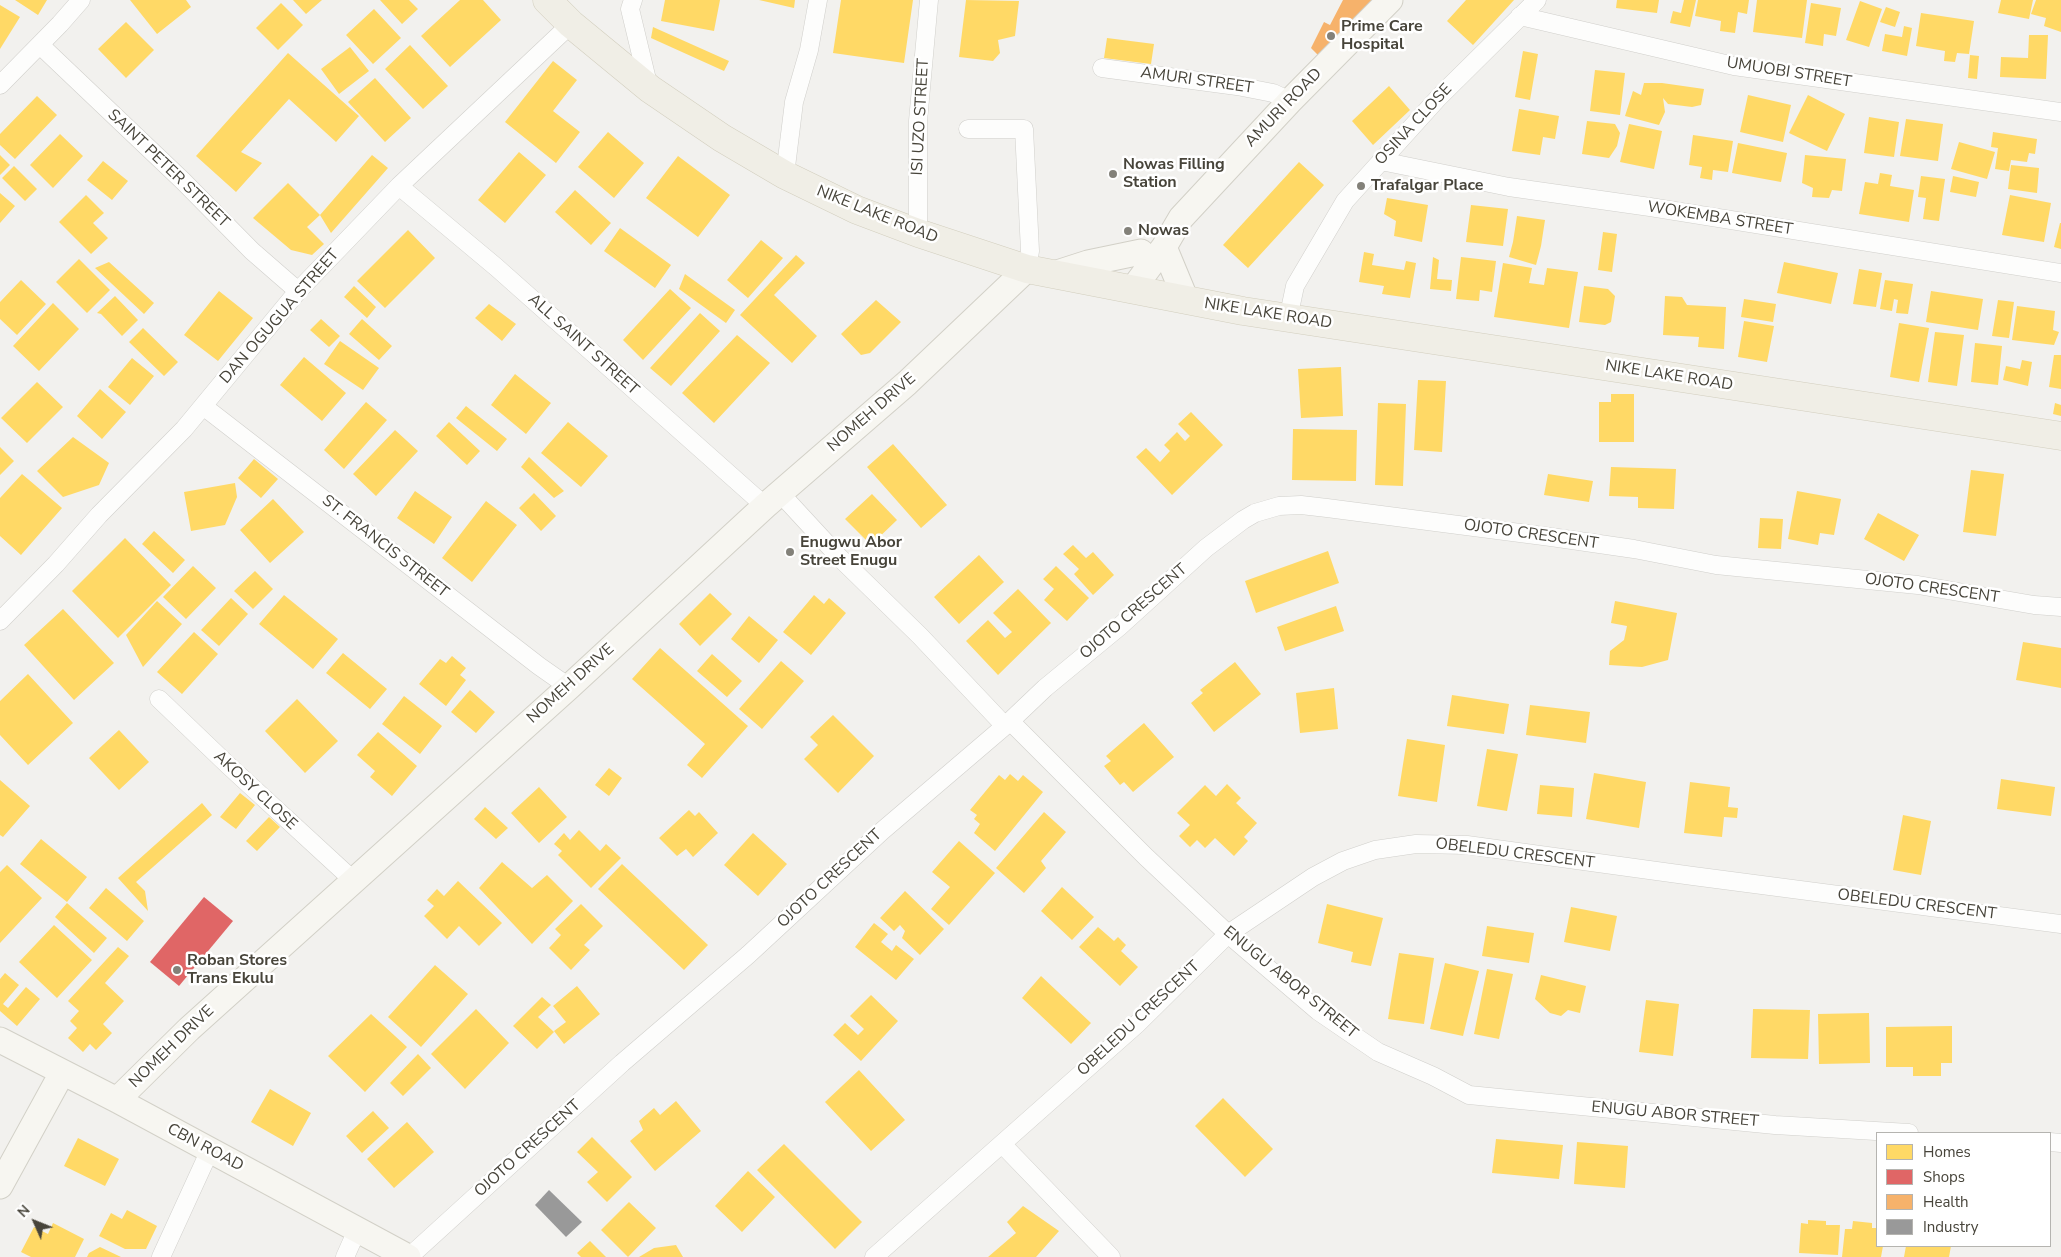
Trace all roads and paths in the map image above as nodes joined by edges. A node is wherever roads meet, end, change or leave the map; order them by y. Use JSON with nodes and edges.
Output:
{"nodes":[{"id":1,"x":81,"y":0,"type":"edge"},
{"id":2,"x":547,"y":0,"type":"edge"},
{"id":3,"x":632,"y":0,"type":"edge"},
{"id":4,"x":818,"y":0,"type":"edge"},
{"id":5,"x":929,"y":0,"type":"edge"},
{"id":6,"x":1390,"y":0,"type":"edge"},
{"id":7,"x":1537,"y":0,"type":"edge"},
{"id":8,"x":1520,"y":16,"type":"junction"},
{"id":9,"x":571,"y":24,"type":"junction"},
{"id":10,"x":40,"y":45,"type":"junction"},
{"id":11,"x":1102,"y":68,"type":"dead end"},
{"id":12,"x":0,"y":85,"type":"edge"},
{"id":13,"x":650,"y":88,"type":"junction"},
{"id":14,"x":1290,"y":101,"type":"junction"},
{"id":15,"x":2061,"y":112,"type":"edge"},
{"id":16,"x":968,"y":129,"type":"dead end"},
{"id":17,"x":1380,"y":161,"type":"junction"},
{"id":18,"x":785,"y":175,"type":"junction"},
{"id":19,"x":399,"y":186,"type":"junction"},
{"id":20,"x":918,"y":233,"type":"junction"},
{"id":21,"x":1152,"y":250,"type":"junction"},
{"id":22,"x":1026,"y":269,"type":"junction"},
{"id":23,"x":2061,"y":273,"type":"edge"},
{"id":24,"x":1054,"y":274,"type":"junction"},
{"id":25,"x":1122,"y":288,"type":"junction"},
{"id":26,"x":298,"y":291,"type":"junction"},
{"id":27,"x":1186,"y":300,"type":"junction"},
{"id":28,"x":1288,"y":319,"type":"junction"},
{"id":29,"x":202,"y":406,"type":"junction"},
{"id":30,"x":2061,"y":436,"type":"edge"},
{"id":31,"x":773,"y":499,"type":"junction"},
{"id":32,"x":2061,"y":607,"type":"edge"},
{"id":33,"x":0,"y":620,"type":"edge"},
{"id":34,"x":569,"y":687,"type":"junction"},
{"id":35,"x":159,"y":698,"type":"dead end"},
{"id":36,"x":1007,"y":723,"type":"junction"},
{"id":37,"x":354,"y":881,"type":"junction"},
{"id":38,"x":2061,"y":924,"type":"edge"},
{"id":39,"x":1228,"y":934,"type":"junction"},
{"id":40,"x":0,"y":1040,"type":"edge"},
{"id":41,"x":62,"y":1073,"type":"junction"},
{"id":42,"x":116,"y":1100,"type":"junction"},
{"id":43,"x":1892,"y":1132,"type":"edge"},
{"id":44,"x":1002,"y":1144,"type":"junction"},
{"id":45,"x":210,"y":1150,"type":"junction"},
{"id":46,"x":0,"y":1186,"type":"edge"},
{"id":47,"x":357,"y":1230,"type":"junction"},
{"id":48,"x":161,"y":1257,"type":"edge"},
{"id":49,"x":345,"y":1257,"type":"edge"},
{"id":50,"x":409,"y":1257,"type":"edge"},
{"id":51,"x":874,"y":1257,"type":"edge"},
{"id":52,"x":1111,"y":1257,"type":"edge"}],
"edges":[{"from":1,"to":10,"type":"street"},
{"from":2,"to":9,"type":"main road","name":"NIKE LAKE ROAD"},
{"from":3,"to":13,"type":"street"},
{"from":4,"to":18,"type":"street"},
{"from":5,"to":20,"type":"street","name":"ISI UZO STREET"},
{"from":6,"to":14,"type":"main road","name":"AMURI ROAD"},
{"from":7,"to":8,"type":"street","name":"OSINA CLOSE"},
{"from":8,"to":15,"type":"street","name":"UMUOBI STREET"},
{"from":8,"to":17,"type":"street","name":"OSINA CLOSE"},
{"from":9,"to":13,"type":"main road","name":"NIKE LAKE ROAD"},
{"from":9,"to":19,"type":"street","name":"DAN OGUGUA STREET"},
{"from":10,"to":12,"type":"street"},
{"from":10,"to":26,"type":"street","name":"SAINT PETER STREET"},
{"from":11,"to":14,"type":"street","name":"AMURI STREET"},
{"from":13,"to":18,"type":"main road","name":"NIKE LAKE ROAD"},
{"from":14,"to":21,"type":"main road","name":"AMURI ROAD"},
{"from":16,"to":22,"type":"street"},
{"from":17,"to":23,"type":"street","name":"WOKEMBA STREET"},
{"from":17,"to":28,"type":"street","name":"OSINA CLOSE"},
{"from":18,"to":20,"type":"main road","name":"NIKE LAKE ROAD"},
{"from":19,"to":26,"type":"street","name":"DAN OGUGUA STREET"},
{"from":19,"to":31,"type":"street","name":"ALL SAINT STREET"},
{"from":20,"to":22,"type":"main road","name":"NIKE LAKE ROAD"},
{"from":21,"to":24,"type":"main road"},
{"from":21,"to":25,"type":"main road","name":"AMURI ROAD"},
{"from":21,"to":27,"type":"main road"},
{"from":22,"to":24,"type":"main road","name":"NIKE LAKE ROAD"},
{"from":22,"to":31,"type":"main road","name":"NOMEH DRIVE"},
{"from":24,"to":25,"type":"main road","name":"NIKE LAKE ROAD"},
{"from":25,"to":27,"type":"main road","name":"NIKE LAKE ROAD"},
{"from":26,"to":29,"type":"street","name":"DAN OGUGUA STREET"},
{"from":27,"to":28,"type":"main road","name":"NIKE LAKE ROAD"},
{"from":28,"to":30,"type":"main road","name":"NIKE LAKE ROAD"},
{"from":29,"to":33,"type":"street","name":"DAN OGUGUA STREET"},
{"from":29,"to":34,"type":"street","name":"ST. FRANCIS STREET"},
{"from":31,"to":34,"type":"main road","name":"NOMEH DRIVE"},
{"from":31,"to":36,"type":"street","name":"ALL SAINT STREET"},
{"from":32,"to":36,"type":"street","name":"OJOTO CRESCENT"},
{"from":34,"to":37,"type":"main road","name":"NOMEH DRIVE"},
{"from":35,"to":37,"type":"street","name":"AKOSY CLOSE"},
{"from":36,"to":39,"type":"street","name":"ENUGU ABOR STREET"},
{"from":36,"to":50,"type":"street","name":"OJOTO CRESCENT"},
{"from":37,"to":42,"type":"main road","name":"NOMEH DRIVE"},
{"from":38,"to":39,"type":"street","name":"OBELEDU CRESCENT"},
{"from":39,"to":43,"type":"street","name":"ENUGU ABOR STREET"},
{"from":39,"to":44,"type":"street","name":"OBELEDU CRESCENT"},
{"from":40,"to":41,"type":"main road","name":"CBN ROAD"},
{"from":41,"to":42,"type":"main road","name":"CBN ROAD"},
{"from":41,"to":46,"type":"main road"},
{"from":42,"to":45,"type":"main road","name":"CBN ROAD"},
{"from":44,"to":51,"type":"street","name":"OBELEDU CRESCENT"},
{"from":44,"to":52,"type":"street"},
{"from":45,"to":47,"type":"main road","name":"CBN ROAD"},
{"from":45,"to":48,"type":"street"},
{"from":47,"to":49,"type":"street"},
{"from":47,"to":50,"type":"main road","name":"CBN ROAD"}]}
